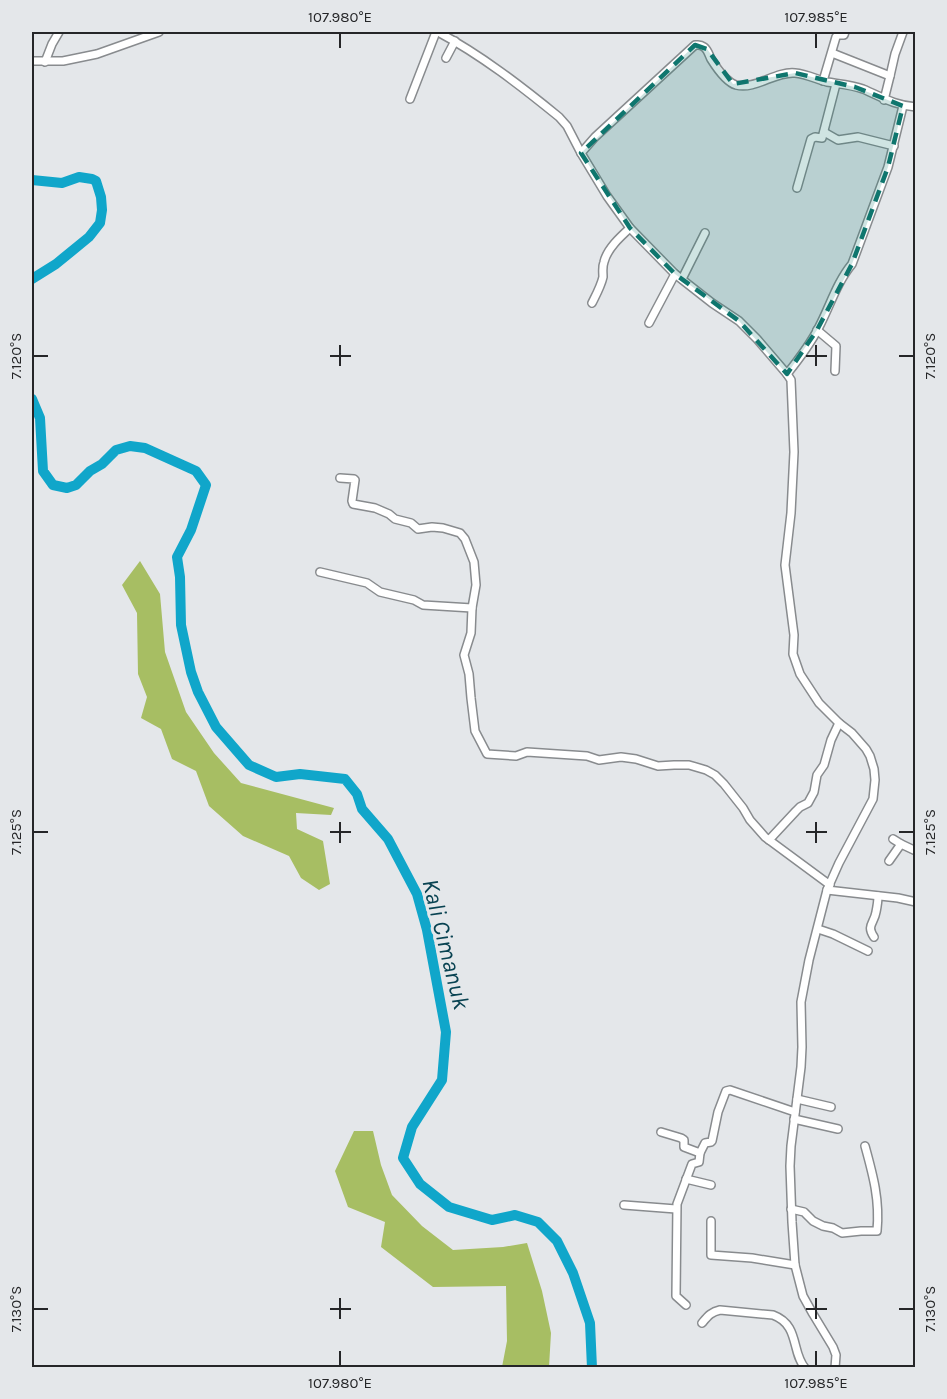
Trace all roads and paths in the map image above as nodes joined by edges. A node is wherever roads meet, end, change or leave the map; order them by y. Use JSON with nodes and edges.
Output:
{"nodes":[{"id":1,"x":59,"y":32,"type":"edge"},
{"id":2,"x":159,"y":32,"type":"edge"},
{"id":3,"x":437,"y":32,"type":"edge"},
{"id":4,"x":455,"y":32,"type":"edge"},
{"id":5,"x":845,"y":32,"type":"edge"},
{"id":6,"x":903,"y":32,"type":"edge"},
{"id":7,"x":458,"y":43,"type":"junction"},
{"id":8,"x":832,"y":53,"type":"junction"},
{"id":9,"x":446,"y":58,"type":"dead end"},
{"id":10,"x":32,"y":61,"type":"edge"},
{"id":11,"x":45,"y":62,"type":"junction"},
{"id":12,"x":890,"y":76,"type":"junction"},
{"id":13,"x":823,"y":81,"type":"junction"},
{"id":14,"x":836,"y":84,"type":"junction"},
{"id":15,"x":410,"y":99,"type":"dead end"},
{"id":16,"x":884,"y":100,"type":"junction"},
{"id":17,"x":903,"y":106,"type":"junction"},
{"id":18,"x":915,"y":107,"type":"edge"},
{"id":19,"x":824,"y":132,"type":"junction"},
{"id":20,"x":894,"y":146,"type":"junction"},
{"id":21,"x":581,"y":153,"type":"junction"},
{"id":22,"x":797,"y":188,"type":"dead end"},
{"id":23,"x":630,"y":228,"type":"junction"},
{"id":24,"x":705,"y":233,"type":"dead end"},
{"id":25,"x":675,"y":274,"type":"junction"},
{"id":26,"x":682,"y":279,"type":"junction"},
{"id":27,"x":592,"y":303,"type":"dead end"},
{"id":28,"x":649,"y":323,"type":"dead end"},
{"id":29,"x":817,"y":330,"type":"junction"},
{"id":30,"x":835,"y":371,"type":"dead end"},
{"id":31,"x":787,"y":374,"type":"junction"},
{"id":32,"x":340,"y":478,"type":"dead end"},
{"id":33,"x":320,"y":572,"type":"dead end"},
{"id":34,"x":472,"y":608,"type":"junction"},
{"id":35,"x":839,"y":723,"type":"junction"},
{"id":36,"x":893,"y":839,"type":"dead end"},
{"id":37,"x":770,"y":840,"type":"junction"},
{"id":38,"x":901,"y":844,"type":"junction"},
{"id":39,"x":915,"y":851,"type":"edge"},
{"id":40,"x":889,"y":861,"type":"dead end"},
{"id":41,"x":829,"y":888,"type":"junction"},
{"id":42,"x":879,"y":896,"type":"junction"},
{"id":43,"x":915,"y":902,"type":"edge"},
{"id":44,"x":818,"y":929,"type":"junction"},
{"id":45,"x":874,"y":938,"type":"dead end"},
{"id":46,"x":868,"y":951,"type":"dead end"},
{"id":47,"x":797,"y":1099,"type":"junction"},
{"id":48,"x":831,"y":1107,"type":"dead end"},
{"id":49,"x":794,"y":1116,"type":"junction"},
{"id":50,"x":838,"y":1130,"type":"dead end"},
{"id":51,"x":661,"y":1132,"type":"dead end"},
{"id":52,"x":865,"y":1146,"type":"dead end"},
{"id":53,"x":700,"y":1153,"type":"junction"},
{"id":54,"x":686,"y":1179,"type":"junction"},
{"id":55,"x":711,"y":1185,"type":"dead end"},
{"id":56,"x":624,"y":1205,"type":"dead end"},
{"id":57,"x":676,"y":1209,"type":"junction"},
{"id":58,"x":791,"y":1209,"type":"junction"},
{"id":59,"x":711,"y":1221,"type":"dead end"},
{"id":60,"x":795,"y":1265,"type":"junction"},
{"id":61,"x":686,"y":1305,"type":"dead end"},
{"id":62,"x":702,"y":1323,"type":"dead end"},
{"id":63,"x":805,"y":1368,"type":"edge"},
{"id":64,"x":836,"y":1368,"type":"edge"}],
"edges":[{"from":1,"to":11,"type":"street"},
{"from":2,"to":11,"type":"street"},
{"from":3,"to":7,"type":"street"},
{"from":3,"to":15,"type":"street"},
{"from":4,"to":7,"type":"street"},
{"from":5,"to":8,"type":"street"},
{"from":6,"to":12,"type":"street"},
{"from":7,"to":9,"type":"street"},
{"from":7,"to":21,"type":"street"},
{"from":8,"to":12,"type":"street"},
{"from":8,"to":13,"type":"street"},
{"from":10,"to":11,"type":"street"},
{"from":12,"to":16,"type":"street"},
{"from":13,"to":14,"type":"street"},
{"from":13,"to":21,"type":"street"},
{"from":14,"to":16,"type":"street"},
{"from":14,"to":19,"type":"street"},
{"from":16,"to":17,"type":"street"},
{"from":17,"to":18,"type":"street"},
{"from":17,"to":20,"type":"street"},
{"from":19,"to":20,"type":"street"},
{"from":19,"to":22,"type":"street"},
{"from":20,"to":29,"type":"street"},
{"from":21,"to":23,"type":"street"},
{"from":23,"to":25,"type":"street"},
{"from":23,"to":27,"type":"street"},
{"from":24,"to":26,"type":"street"},
{"from":25,"to":26,"type":"street"},
{"from":25,"to":28,"type":"street"},
{"from":26,"to":31,"type":"street"},
{"from":29,"to":30,"type":"street"},
{"from":29,"to":31,"type":"street"},
{"from":31,"to":35,"type":"street"},
{"from":32,"to":34,"type":"street"},
{"from":33,"to":34,"type":"street"},
{"from":34,"to":37,"type":"street"},
{"from":35,"to":37,"type":"street"},
{"from":35,"to":41,"type":"street"},
{"from":36,"to":38,"type":"street"},
{"from":37,"to":41,"type":"street"},
{"from":38,"to":39,"type":"street"},
{"from":38,"to":40,"type":"street"},
{"from":41,"to":42,"type":"street"},
{"from":41,"to":44,"type":"street"},
{"from":42,"to":43,"type":"street"},
{"from":42,"to":45,"type":"street"},
{"from":44,"to":46,"type":"street"},
{"from":44,"to":47,"type":"street"},
{"from":47,"to":48,"type":"street"},
{"from":47,"to":49,"type":"street"},
{"from":49,"to":50,"type":"street"},
{"from":49,"to":53,"type":"street"},
{"from":49,"to":58,"type":"street"},
{"from":51,"to":53,"type":"street"},
{"from":52,"to":58,"type":"street"},
{"from":53,"to":54,"type":"street"},
{"from":54,"to":55,"type":"street"},
{"from":54,"to":57,"type":"street"},
{"from":56,"to":57,"type":"street"},
{"from":57,"to":61,"type":"street"},
{"from":58,"to":60,"type":"street"},
{"from":59,"to":60,"type":"street"},
{"from":60,"to":64,"type":"street"},
{"from":62,"to":63,"type":"street"}]}
